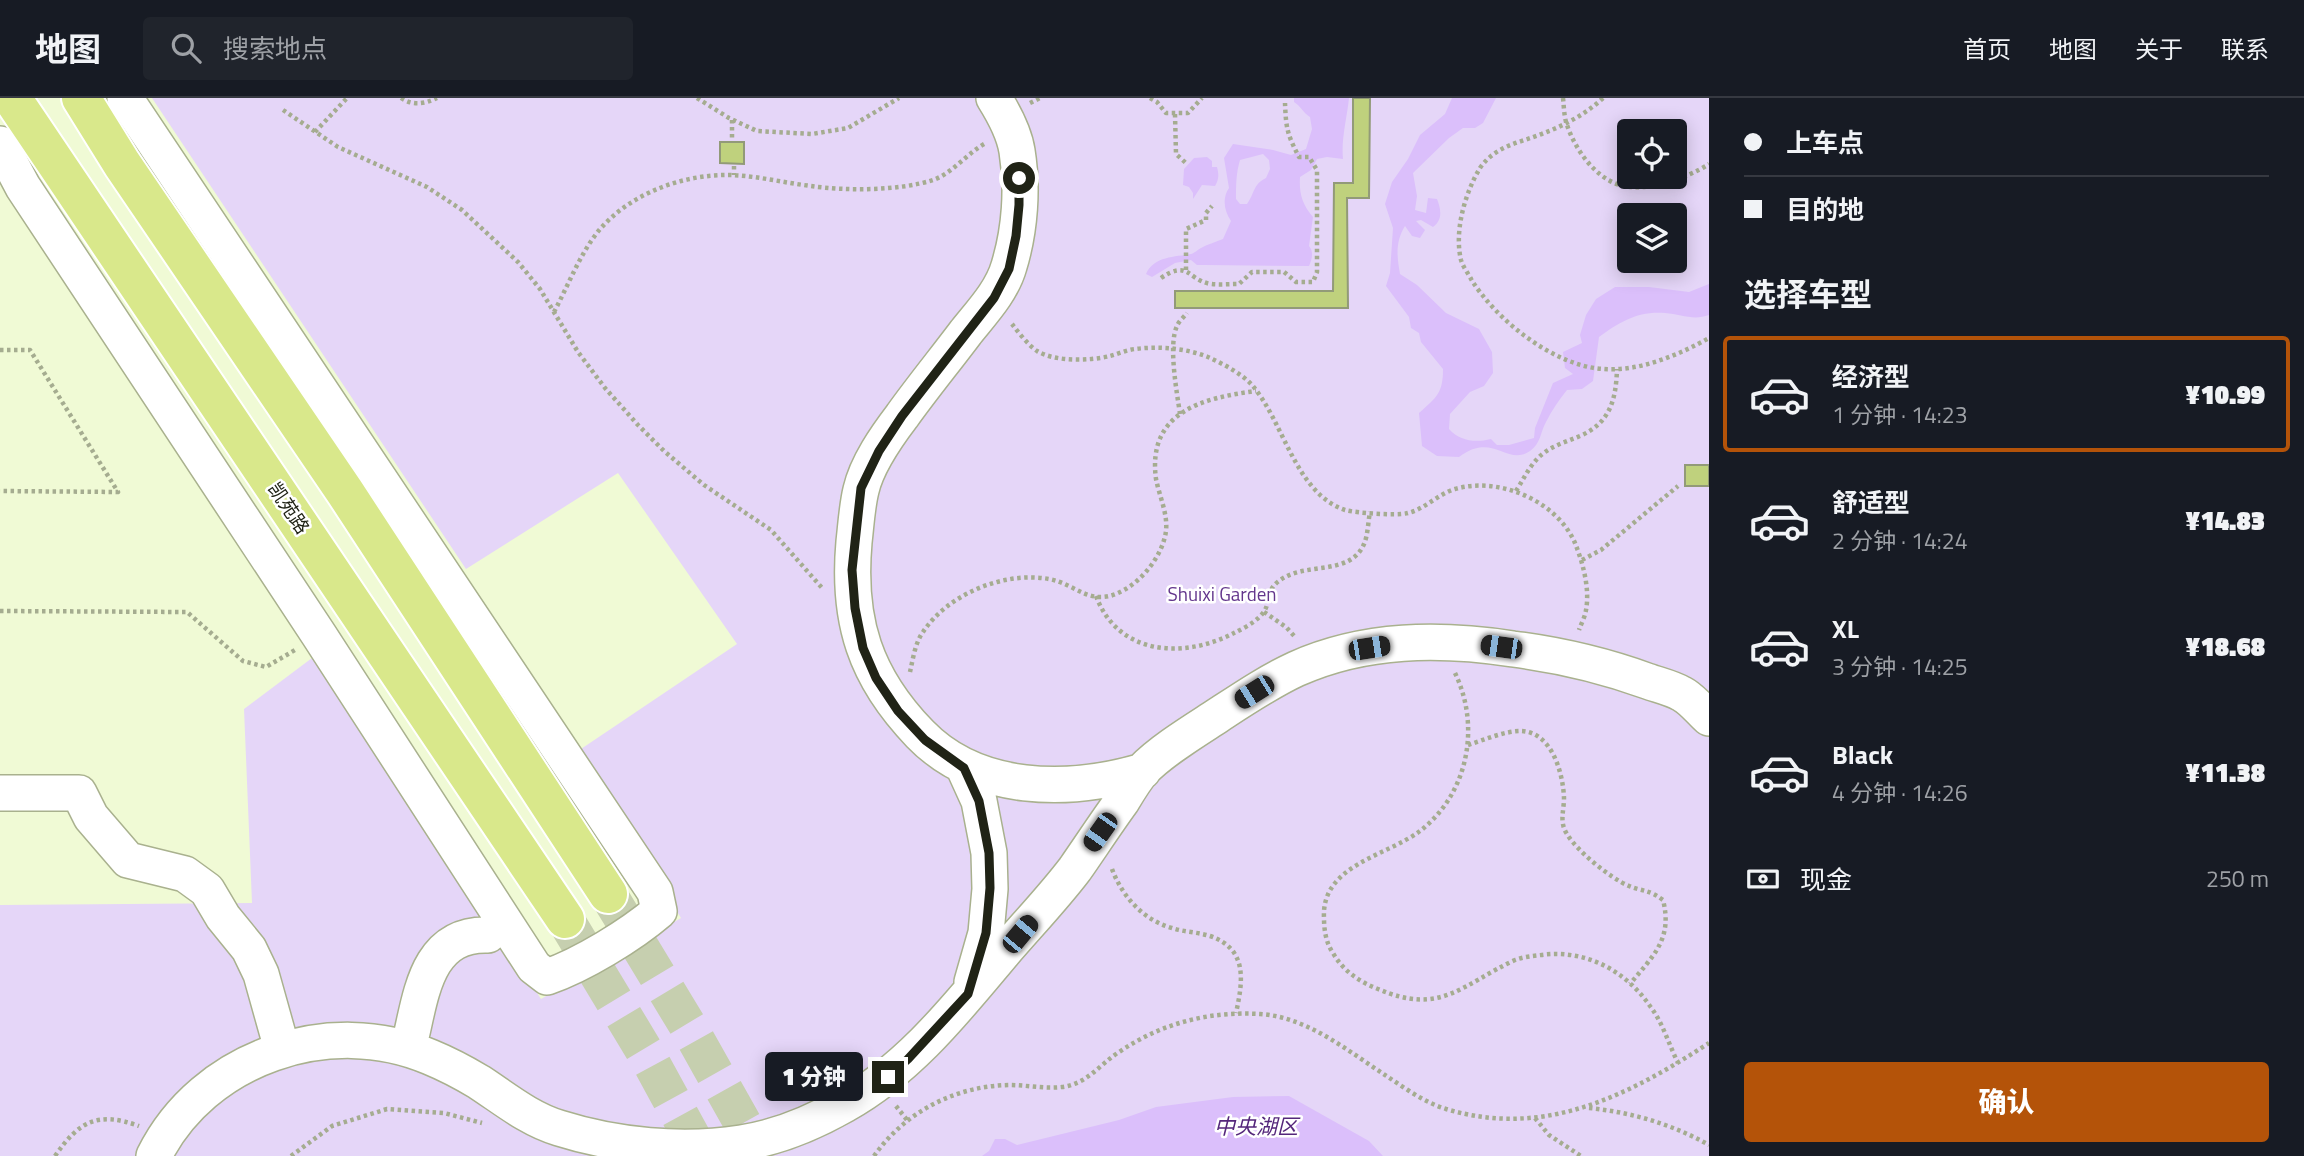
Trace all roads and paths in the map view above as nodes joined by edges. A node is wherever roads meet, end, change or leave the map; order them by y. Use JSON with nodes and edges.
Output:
{"nodes":[{"id":1,"x":12,"y":98,"type":"edge"},
{"id":2,"x":81,"y":98,"type":"edge"},
{"id":3,"x":125,"y":98,"type":"edge"},
{"id":4,"x":347,"y":98,"type":"edge"},
{"id":5,"x":401,"y":98,"type":"edge"},
{"id":6,"x":437,"y":98,"type":"edge"},
{"id":7,"x":696,"y":98,"type":"edge"},
{"id":8,"x":899,"y":98,"type":"edge"},
{"id":9,"x":994,"y":98,"type":"edge"},
{"id":10,"x":1150,"y":98,"type":"edge"},
{"id":11,"x":1202,"y":98,"type":"edge"},
{"id":12,"x":1563,"y":98,"type":"edge"},
{"id":13,"x":1603,"y":98,"type":"edge"},
{"id":14,"x":1285,"y":103,"type":"dead end"},
{"id":15,"x":283,"y":110,"type":"dead end"},
{"id":16,"x":1175,"y":113,"type":"junction"},
{"id":17,"x":732,"y":120,"type":"junction"},
{"id":18,"x":1566,"y":124,"type":"junction"},
{"id":19,"x":1011,"y":130,"type":"junction"},
{"id":20,"x":315,"y":132,"type":"junction"},
{"id":21,"x":732,"y":140,"type":"dead end"},
{"id":22,"x":0,"y":144,"type":"edge"},
{"id":23,"x":1186,"y":164,"type":"dead end"},
{"id":24,"x":1709,"y":164,"type":"edge"},
{"id":25,"x":734,"y":166,"type":"dead end"},
{"id":26,"x":734,"y":175,"type":"junction"},
{"id":27,"x":1212,"y":206,"type":"dead end"},
{"id":28,"x":1186,"y":270,"type":"junction"},
{"id":29,"x":1161,"y":278,"type":"dead end"},
{"id":30,"x":994,"y":298,"type":"junction"},
{"id":31,"x":554,"y":312,"type":"junction"},
{"id":32,"x":1187,"y":313,"type":"dead end"},
{"id":33,"x":1709,"y":338,"type":"edge"},
{"id":34,"x":0,"y":349,"type":"edge"},
{"id":35,"x":1174,"y":349,"type":"junction"},
{"id":36,"x":1616,"y":369,"type":"junction"},
{"id":37,"x":1256,"y":391,"type":"junction"},
{"id":38,"x":1180,"y":414,"type":"junction"},
{"id":39,"x":1678,"y":486,"type":"dead end"},
{"id":40,"x":0,"y":491,"type":"edge"},
{"id":41,"x":1516,"y":491,"type":"junction"},
{"id":42,"x":1370,"y":512,"type":"junction"},
{"id":43,"x":1582,"y":560,"type":"junction"},
{"id":44,"x":1096,"y":596,"type":"junction"},
{"id":45,"x":0,"y":611,"type":"edge"},
{"id":46,"x":860,"y":634,"type":"junction"},
{"id":47,"x":320,"y":635,"type":"junction"},
{"id":48,"x":1440,"y":641,"type":"junction"},
{"id":49,"x":1564,"y":656,"type":"junction"},
{"id":50,"x":1696,"y":694,"type":"edge"},
{"id":51,"x":1709,"y":718,"type":"edge"},
{"id":52,"x":905,"y":719,"type":"junction"},
{"id":53,"x":1468,"y":745,"type":"junction"},
{"id":54,"x":964,"y":768,"type":"junction"},
{"id":55,"x":1143,"y":771,"type":"junction"},
{"id":56,"x":0,"y":793,"type":"edge"},
{"id":57,"x":1100,"y":832,"type":"junction"},
{"id":58,"x":608,"y":894,"type":"tunnel mouth"},
{"id":59,"x":565,"y":919,"type":"tunnel mouth"},
{"id":60,"x":488,"y":935,"type":"dead end"},
{"id":61,"x":1630,"y":984,"type":"junction"},
{"id":62,"x":968,"y":994,"type":"junction"},
{"id":63,"x":1236,"y":1013,"type":"junction"},
{"id":64,"x":1709,"y":1043,"type":"edge"},
{"id":65,"x":282,"y":1049,"type":"junction"},
{"id":66,"x":408,"y":1049,"type":"junction"},
{"id":67,"x":1678,"y":1063,"type":"junction"},
{"id":68,"x":1588,"y":1108,"type":"junction"},
{"id":69,"x":1535,"y":1118,"type":"junction"},
{"id":70,"x":485,"y":1124,"type":"dead end"},
{"id":71,"x":1709,"y":1145,"type":"edge"},
{"id":72,"x":159,"y":1147,"type":"edge"},
{"id":73,"x":55,"y":1156,"type":"edge"},
{"id":74,"x":291,"y":1156,"type":"edge"},
{"id":75,"x":874,"y":1156,"type":"edge"},
{"id":76,"x":1581,"y":1156,"type":"edge"}],
"edges":[{"from":1,"to":59,"type":"main road","name":"凯苑路"},
{"from":2,"to":58,"type":"main road"},
{"from":3,"to":47,"type":"lane"},
{"from":4,"to":20,"type":"path"},
{"from":5,"to":6,"type":"path"},
{"from":7,"to":17,"type":"path"},
{"from":8,"to":17,"type":"path"},
{"from":9,"to":19,"type":"lane"},
{"from":10,"to":16,"type":"path"},
{"from":11,"to":16,"type":"path"},
{"from":12,"to":18,"type":"path"},
{"from":13,"to":18,"type":"path"},
{"from":14,"to":28,"type":"path"},
{"from":15,"to":20,"type":"path"},
{"from":16,"to":23,"type":"path"},
{"from":17,"to":21,"type":"path"},
{"from":18,"to":24,"type":"path"},
{"from":18,"to":36,"type":"path"},
{"from":19,"to":26,"type":"path"},
{"from":19,"to":30,"type":"lane"},
{"from":20,"to":31,"type":"path"},
{"from":22,"to":47,"type":"lane"},
{"from":25,"to":26,"type":"path"},
{"from":26,"to":31,"type":"path"},
{"from":27,"to":28,"type":"path"},
{"from":28,"to":29,"type":"path"},
{"from":30,"to":35,"type":"path"},
{"from":30,"to":46,"type":"lane"},
{"from":31,"to":46,"type":"path"},
{"from":32,"to":35,"type":"path"},
{"from":33,"to":36,"type":"path"},
{"from":34,"to":40,"type":"path"},
{"from":35,"to":37,"type":"path"},
{"from":35,"to":38,"type":"path"},
{"from":36,"to":41,"type":"path"},
{"from":37,"to":38,"type":"path"},
{"from":37,"to":42,"type":"path"},
{"from":38,"to":44,"type":"path"},
{"from":39,"to":43,"type":"path"},
{"from":41,"to":42,"type":"path"},
{"from":41,"to":43,"type":"path"},
{"from":42,"to":44,"type":"path"},
{"from":43,"to":49,"type":"path"},
{"from":44,"to":52,"type":"path"},
{"from":45,"to":47,"type":"path"},
{"from":46,"to":52,"type":"lane"},
{"from":48,"to":49,"type":"lane"},
{"from":48,"to":53,"type":"path"},
{"from":48,"to":55,"type":"lane"},
{"from":49,"to":50,"type":"lane"},
{"from":50,"to":51,"type":"lane"},
{"from":52,"to":54,"type":"lane"},
{"from":53,"to":61,"type":"path"},
{"from":53,"to":61,"type":"path"},
{"from":54,"to":55,"type":"lane"},
{"from":54,"to":62,"type":"lane"},
{"from":55,"to":57,"type":"lane"},
{"from":56,"to":65,"type":"lane"},
{"from":57,"to":62,"type":"lane"},
{"from":57,"to":63,"type":"path"},
{"from":60,"to":66,"type":"lane"},
{"from":61,"to":67,"type":"path"},
{"from":62,"to":66,"type":"lane"},
{"from":63,"to":69,"type":"path"},
{"from":63,"to":75,"type":"path"},
{"from":64,"to":67,"type":"path"},
{"from":65,"to":66,"type":"lane"},
{"from":65,"to":72,"type":"lane"},
{"from":67,"to":68,"type":"path"},
{"from":68,"to":69,"type":"path"},
{"from":68,"to":71,"type":"path"},
{"from":69,"to":76,"type":"path"},
{"from":70,"to":74,"type":"path"},
{"from":72,"to":73,"type":"path"}]}
